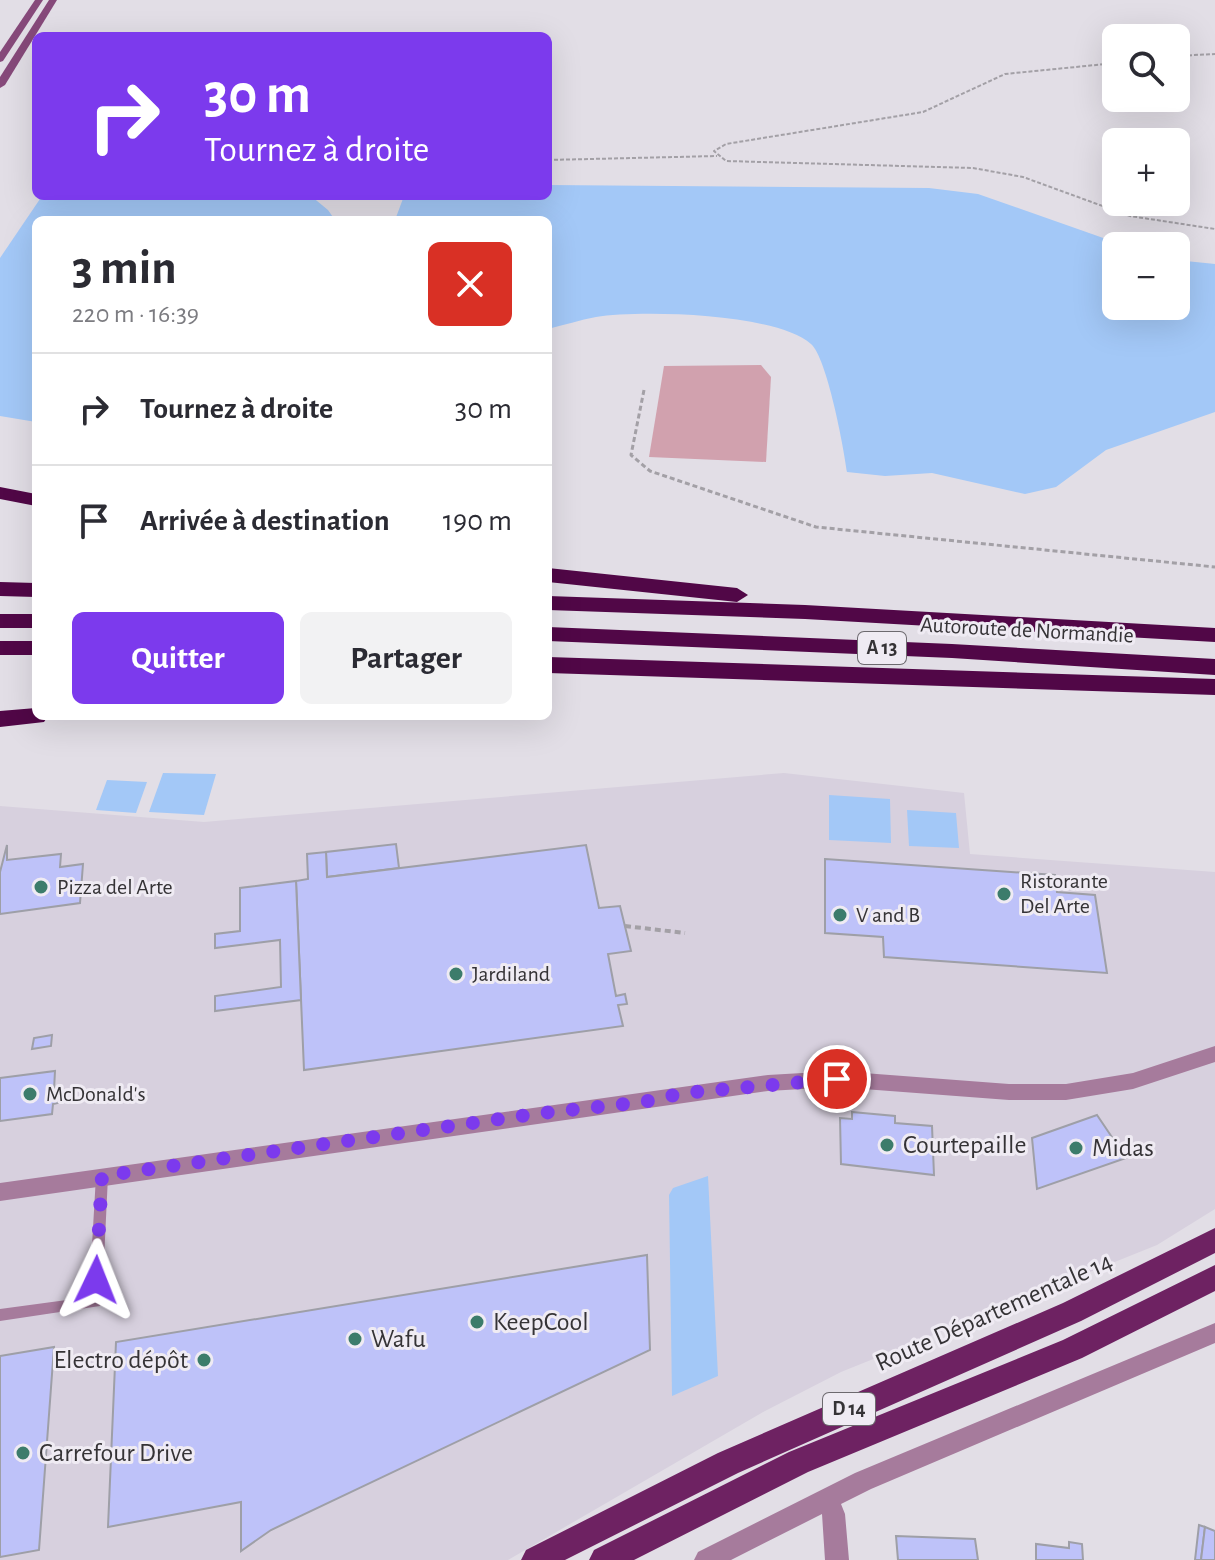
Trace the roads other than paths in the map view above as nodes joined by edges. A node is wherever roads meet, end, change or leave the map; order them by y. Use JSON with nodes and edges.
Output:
{"nodes":[{"id":1,"x":39,"y":0,"type":"edge"},
{"id":2,"x":53,"y":0,"type":"edge"},
{"id":3,"x":33,"y":32,"type":"edge"},
{"id":4,"x":32,"y":34,"type":"edge"},
{"id":5,"x":0,"y":59,"type":"edge"},
{"id":6,"x":0,"y":85,"type":"edge"},
{"id":7,"x":0,"y":495,"type":"edge"},
{"id":8,"x":32,"y":500,"type":"edge"},
{"id":9,"x":552,"y":575,"type":"edge"},
{"id":10,"x":0,"y":589,"type":"edge"},
{"id":11,"x":32,"y":590,"type":"edge"},
{"id":12,"x":552,"y":603,"type":"edge"},
{"id":13,"x":805,"y":612,"type":"junction"},
{"id":14,"x":0,"y":621,"type":"edge"},
{"id":15,"x":32,"y":621,"type":"edge"},
{"id":16,"x":552,"y":634,"type":"edge"},
{"id":17,"x":1215,"y":635,"type":"edge"},
{"id":18,"x":0,"y":648,"type":"edge"},
{"id":19,"x":32,"y":648,"type":"edge"},
{"id":20,"x":552,"y":665,"type":"edge"},
{"id":21,"x":1215,"y":667,"type":"edge"},
{"id":22,"x":823,"y":675,"type":"junction"},
{"id":23,"x":552,"y":679,"type":"edge"},
{"id":24,"x":1215,"y":687,"type":"edge"},
{"id":25,"x":32,"y":716,"type":"edge"},
{"id":26,"x":0,"y":719,"type":"edge"},
{"id":27,"x":1215,"y":1054,"type":"edge"},
{"id":28,"x":102,"y":1176,"type":"junction"},
{"id":29,"x":0,"y":1192,"type":"edge"},
{"id":30,"x":1215,"y":1240,"type":"edge"},
{"id":31,"x":1215,"y":1277,"type":"edge"},
{"id":32,"x":0,"y":1315,"type":"edge"},
{"id":33,"x":1215,"y":1333,"type":"edge"},
{"id":34,"x":826,"y":1498,"type":"junction"},
{"id":35,"x":536,"y":1560,"type":"edge"},
{"id":36,"x":604,"y":1560,"type":"edge"},
{"id":37,"x":706,"y":1560,"type":"edge"},
{"id":38,"x":837,"y":1560,"type":"edge"}],
"edges":[{"from":1,"to":5,"type":"street"},
{"from":2,"to":3,"type":"street"},
{"from":4,"to":6,"type":"street"},
{"from":7,"to":8,"type":"highway"},
{"from":9,"to":13,"type":"highway"},
{"from":10,"to":11,"type":"highway"},
{"from":12,"to":13,"type":"highway","name":"Autoroute de Normandie","number":"A 13"},
{"from":13,"to":17,"type":"highway","name":"Autoroute de Normandie","number":"A 13"},
{"from":14,"to":15,"type":"highway"},
{"from":16,"to":21,"type":"highway","name":"Autoroute de Normandie","number":"A 13"},
{"from":18,"to":19,"type":"highway"},
{"from":20,"to":22,"type":"highway"},
{"from":22,"to":23,"type":"highway"},
{"from":22,"to":24,"type":"highway"},
{"from":25,"to":26,"type":"highway"},
{"from":27,"to":28,"type":"street"},
{"from":28,"to":29,"type":"street"},
{"from":28,"to":32,"type":"lane"},
{"from":30,"to":35,"type":"main road","name":"Route Départementale 14","number":"D 14"},
{"from":31,"to":36,"type":"main road","number":"D 14"},
{"from":33,"to":34,"type":"street"},
{"from":34,"to":37,"type":"street"},
{"from":34,"to":38,"type":"street"}]}
